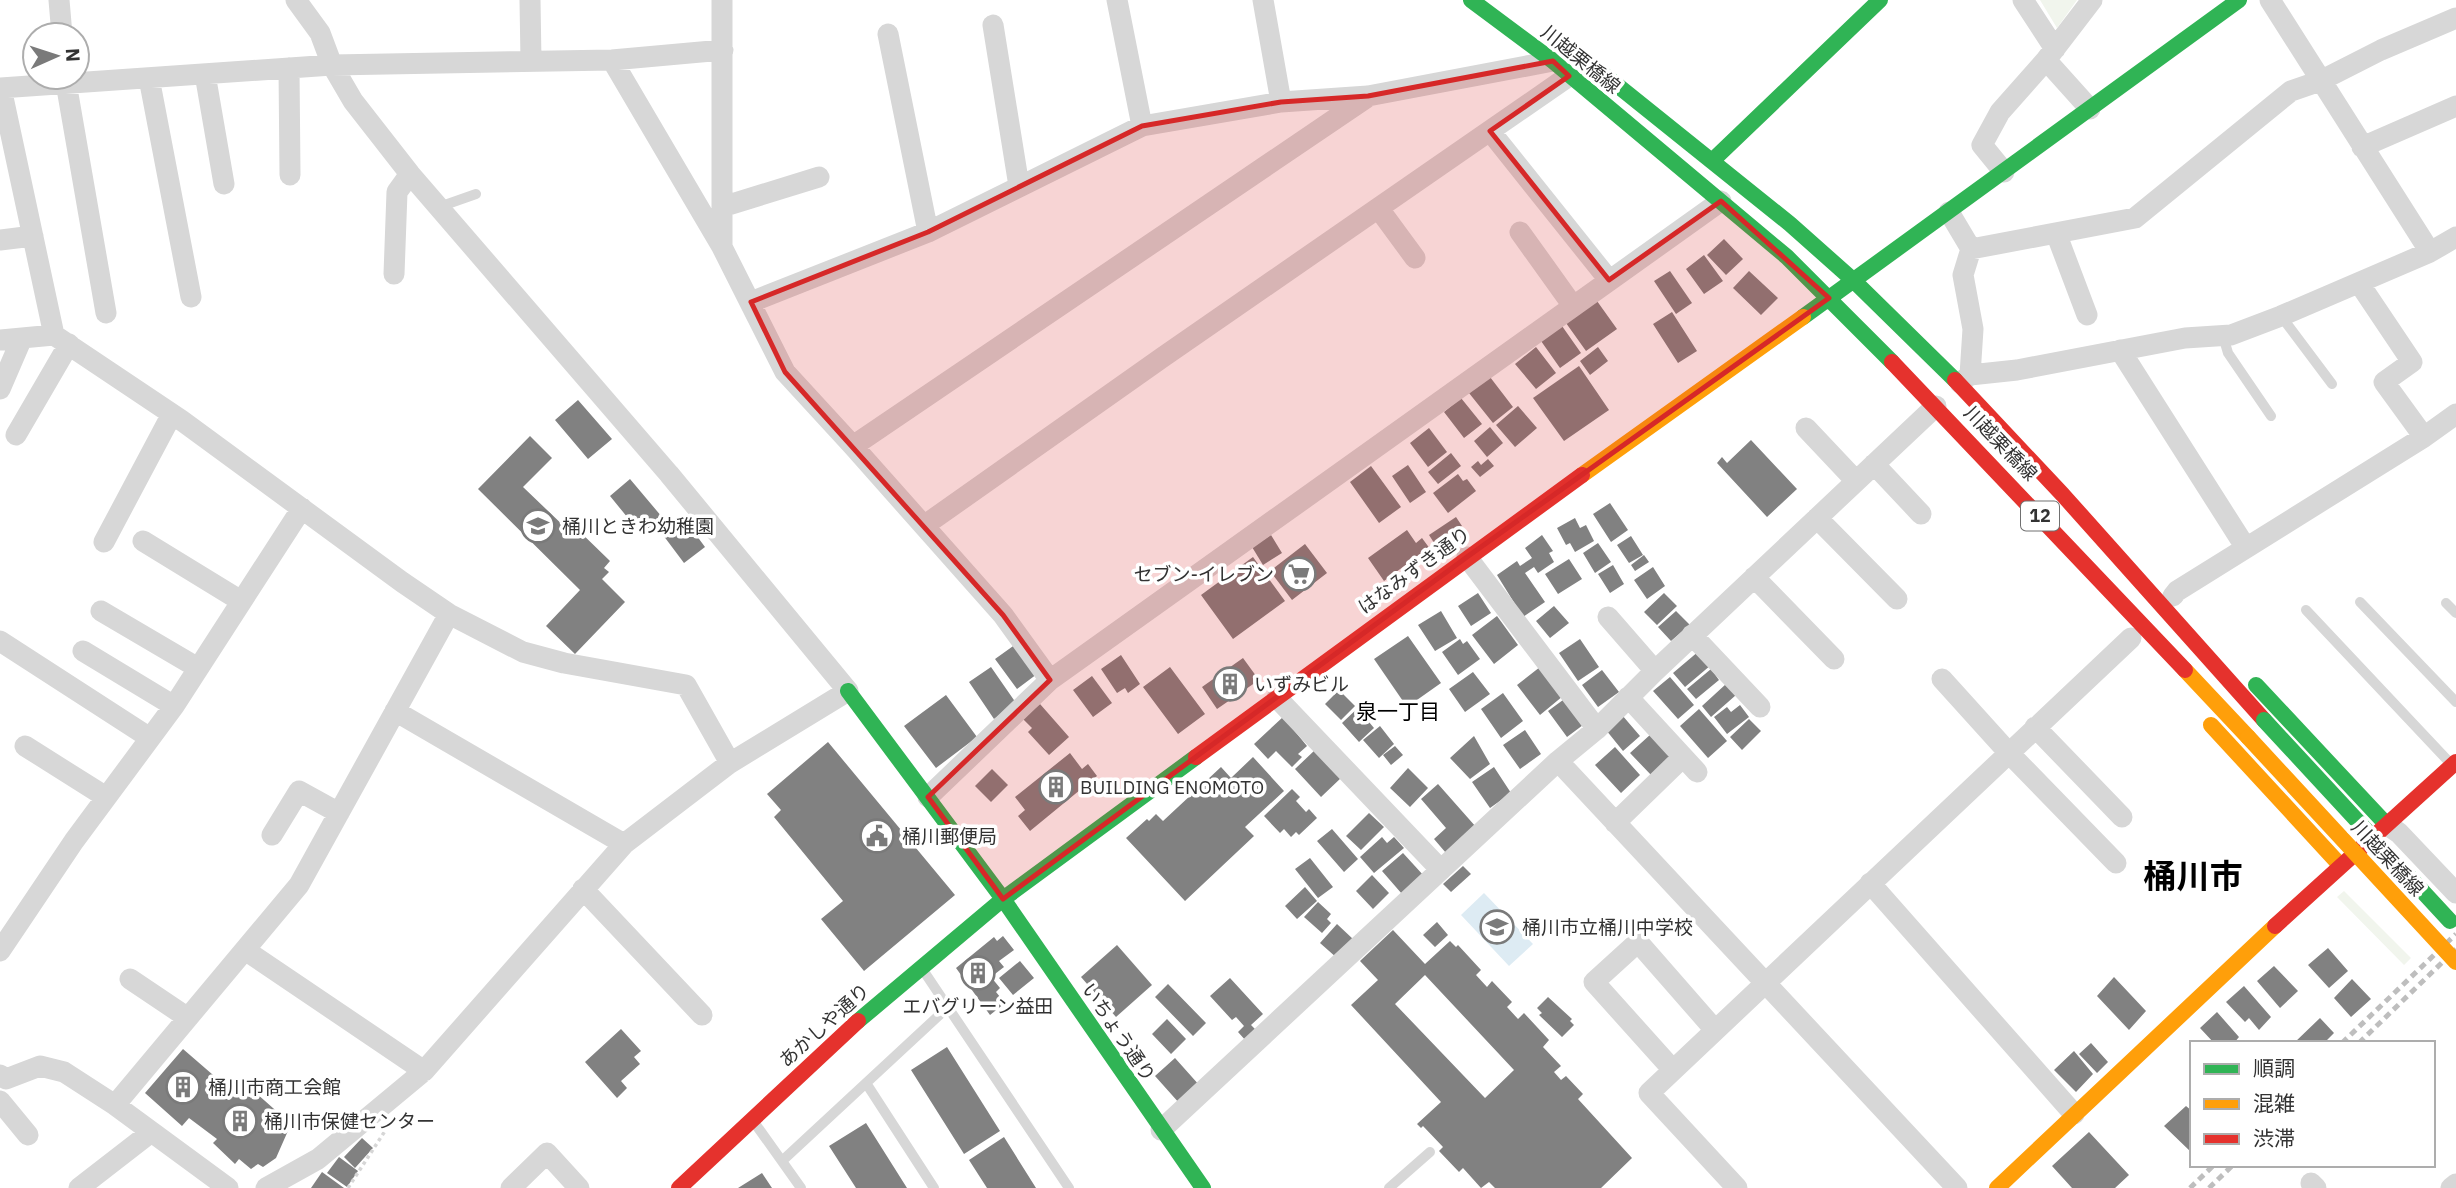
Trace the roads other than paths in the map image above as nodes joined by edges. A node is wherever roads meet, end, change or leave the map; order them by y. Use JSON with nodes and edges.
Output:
{"nodes":[{"id":1,"x":59,"y":0,"type":"edge"},
{"id":2,"x":296,"y":0,"type":"edge"},
{"id":3,"x":530,"y":0,"type":"edge"},
{"id":4,"x":1118,"y":0,"type":"edge"},
{"id":5,"x":1263,"y":0,"type":"edge"},
{"id":6,"x":1471,"y":0,"type":"edge"},
{"id":7,"x":1880,"y":0,"type":"edge"},
{"id":8,"x":2023,"y":0,"type":"edge"},
{"id":9,"x":2092,"y":0,"type":"edge"},
{"id":10,"x":2239,"y":0,"type":"edge"},
{"id":11,"x":2453,"y":0,"type":"edge"},
{"id":12,"x":726,"y":1,"type":"edge"},
{"id":13,"x":2275,"y":1,"type":"edge"},
{"id":14,"x":2456,"y":8,"type":"edge"},
{"id":15,"x":2456,"y":18,"type":"edge"},
{"id":16,"x":61,"y":21,"type":"edge"},
{"id":17,"x":993,"y":25,"type":"dead end"},
{"id":18,"x":888,"y":34,"type":"dead end"},
{"id":19,"x":723,"y":50,"type":"junction"},
{"id":20,"x":1578,"y":54,"type":"dead end"},
{"id":21,"x":2051,"y":54,"type":"junction"},
{"id":22,"x":612,"y":60,"type":"junction"},
{"id":23,"x":531,"y":61,"type":"junction"},
{"id":24,"x":1553,"y":61,"type":"junction"},
{"id":25,"x":332,"y":65,"type":"junction"},
{"id":26,"x":289,"y":68,"type":"junction"},
{"id":27,"x":205,"y":74,"type":"junction"},
{"id":28,"x":1569,"y":76,"type":"junction"},
{"id":29,"x":149,"y":78,"type":"junction"},
{"id":30,"x":91,"y":79,"type":"edge"},
{"id":31,"x":2320,"y":81,"type":"junction"},
{"id":32,"x":21,"y":86,"type":"edge"},
{"id":33,"x":1,"y":88,"type":"edge"},
{"id":34,"x":67,"y":91,"type":"edge"},
{"id":35,"x":1368,"y":96,"type":"junction"},
{"id":36,"x":1281,"y":102,"type":"junction"},
{"id":37,"x":2456,"y":106,"type":"edge"},
{"id":38,"x":2090,"y":109,"type":"junction"},
{"id":39,"x":1142,"y":125,"type":"junction"},
{"id":40,"x":1490,"y":131,"type":"junction"},
{"id":41,"x":2362,"y":147,"type":"junction"},
{"id":42,"x":1712,"y":161,"type":"junction"},
{"id":43,"x":2004,"y":172,"type":"junction"},
{"id":44,"x":410,"y":174,"type":"junction"},
{"id":45,"x":290,"y":175,"type":"dead end"},
{"id":46,"x":819,"y":177,"type":"dead end"},
{"id":47,"x":224,"y":184,"type":"dead end"},
{"id":48,"x":1019,"y":186,"type":"junction"},
{"id":49,"x":476,"y":194,"type":"dead end"},
{"id":50,"x":1721,"y":201,"type":"junction"},
{"id":51,"x":439,"y":207,"type":"junction"},
{"id":52,"x":722,"y":207,"type":"junction"},
{"id":53,"x":1379,"y":209,"type":"junction"},
{"id":54,"x":1949,"y":212,"type":"junction"},
{"id":55,"x":928,"y":232,"type":"junction"},
{"id":56,"x":1520,"y":232,"type":"dead end"},
{"id":57,"x":2056,"y":233,"type":"junction"},
{"id":58,"x":33,"y":236,"type":"junction"},
{"id":59,"x":2456,"y":237,"type":"edge"},
{"id":60,"x":0,"y":240,"type":"edge"},
{"id":61,"x":722,"y":247,"type":"junction"},
{"id":62,"x":1971,"y":249,"type":"junction"},
{"id":63,"x":2430,"y":252,"type":"junction"},
{"id":64,"x":1415,"y":258,"type":"dead end"},
{"id":65,"x":394,"y":274,"type":"dead end"},
{"id":66,"x":1609,"y":280,"type":"junction"},
{"id":67,"x":1854,"y":281,"type":"junction"},
{"id":68,"x":2359,"y":283,"type":"junction"},
{"id":69,"x":191,"y":297,"type":"dead end"},
{"id":70,"x":1829,"y":298,"type":"junction"},
{"id":71,"x":751,"y":302,"type":"junction"},
{"id":72,"x":1573,"y":306,"type":"junction"},
{"id":73,"x":106,"y":313,"type":"dead end"},
{"id":74,"x":2087,"y":315,"type":"dead end"},
{"id":75,"x":2281,"y":316,"type":"junction"},
{"id":76,"x":2223,"y":336,"type":"junction"},
{"id":77,"x":22,"y":338,"type":"junction"},
{"id":78,"x":0,"y":340,"type":"edge"},
{"id":79,"x":62,"y":340,"type":"junction"},
{"id":80,"x":2120,"y":350,"type":"junction"},
{"id":81,"x":1964,"y":380,"type":"junction"},
{"id":82,"x":2332,"y":384,"type":"dead end"},
{"id":83,"x":0,"y":389,"type":"edge"},
{"id":84,"x":1936,"y":406,"type":"junction"},
{"id":85,"x":172,"y":414,"type":"junction"},
{"id":86,"x":2456,"y":414,"type":"edge"},
{"id":87,"x":2271,"y":416,"type":"dead end"},
{"id":88,"x":1806,"y":428,"type":"dead end"},
{"id":89,"x":16,"y":435,"type":"dead end"},
{"id":90,"x":2424,"y":437,"type":"junction"},
{"id":91,"x":2015,"y":444,"type":"junction"},
{"id":92,"x":853,"y":446,"type":"junction"},
{"id":93,"x":1874,"y":464,"type":"junction"},
{"id":94,"x":1995,"y":467,"type":"junction"},
{"id":95,"x":1856,"y":481,"type":"junction"},
{"id":96,"x":302,"y":508,"type":"junction"},
{"id":97,"x":1921,"y":514,"type":"dead end"},
{"id":98,"x":1817,"y":518,"type":"junction"},
{"id":99,"x":925,"y":525,"type":"junction"},
{"id":100,"x":144,"y":541,"type":"dead end"},
{"id":101,"x":104,"y":542,"type":"dead end"},
{"id":102,"x":2246,"y":548,"type":"junction"},
{"id":103,"x":1467,"y":557,"type":"junction"},
{"id":104,"x":1754,"y":577,"type":"junction"},
{"id":105,"x":2173,"y":596,"type":"junction"},
{"id":106,"x":1897,"y":599,"type":"dead end"},
{"id":107,"x":241,"y":601,"type":"junction"},
{"id":108,"x":2360,"y":602,"type":"dead end"},
{"id":109,"x":2446,"y":603,"type":"dead end"},
{"id":110,"x":2104,"y":608,"type":"dead end"},
{"id":111,"x":2306,"y":610,"type":"dead end"},
{"id":112,"x":101,"y":611,"type":"dead end"},
{"id":113,"x":2456,"y":613,"type":"edge"},
{"id":114,"x":449,"y":614,"type":"junction"},
{"id":115,"x":1608,"y":617,"type":"dead end"},
{"id":116,"x":1692,"y":635,"type":"junction"},
{"id":117,"x":2131,"y":638,"type":"dead end"},
{"id":118,"x":0,"y":641,"type":"edge"},
{"id":119,"x":2219,"y":646,"type":"dead end"},
{"id":120,"x":83,"y":651,"type":"dead end"},
{"id":121,"x":1834,"y":659,"type":"dead end"},
{"id":122,"x":198,"y":668,"type":"junction"},
{"id":123,"x":1655,"y":671,"type":"junction"},
{"id":124,"x":2247,"y":676,"type":"dead end"},
{"id":125,"x":1050,"y":680,"type":"junction"},
{"id":126,"x":1942,"y":680,"type":"dead end"},
{"id":127,"x":848,"y":691,"type":"junction"},
{"id":128,"x":1277,"y":698,"type":"junction"},
{"id":129,"x":1628,"y":698,"type":"junction"},
{"id":130,"x":2456,"y":702,"type":"edge"},
{"id":131,"x":174,"y":706,"type":"junction"},
{"id":132,"x":1760,"y":708,"type":"dead end"},
{"id":133,"x":396,"y":711,"type":"junction"},
{"id":134,"x":2204,"y":717,"type":"dead end"},
{"id":135,"x":2035,"y":727,"type":"junction"},
{"id":136,"x":1597,"y":729,"type":"junction"},
{"id":137,"x":149,"y":738,"type":"junction"},
{"id":138,"x":25,"y":746,"type":"dead end"},
{"id":139,"x":2008,"y":752,"type":"junction"},
{"id":140,"x":1558,"y":761,"type":"junction"},
{"id":141,"x":730,"y":763,"type":"junction"},
{"id":142,"x":2454,"y":763,"type":"edge"},
{"id":143,"x":106,"y":797,"type":"junction"},
{"id":144,"x":928,"y":797,"type":"junction"},
{"id":145,"x":339,"y":813,"type":"junction"},
{"id":146,"x":2122,"y":817,"type":"dead end"},
{"id":147,"x":1615,"y":823,"type":"junction"},
{"id":148,"x":2386,"y":824,"type":"junction"},
{"id":149,"x":272,"y":835,"type":"dead end"},
{"id":150,"x":624,"y":844,"type":"junction"},
{"id":151,"x":2116,"y":863,"type":"dead end"},
{"id":152,"x":2340,"y":865,"type":"junction"},
{"id":153,"x":1441,"y":870,"type":"junction"},
{"id":154,"x":1870,"y":883,"type":"junction"},
{"id":155,"x":583,"y":889,"type":"junction"},
{"id":156,"x":2456,"y":893,"type":"edge"},
{"id":157,"x":1003,"y":899,"type":"junction"},
{"id":158,"x":2456,"y":909,"type":"edge"},
{"id":159,"x":8,"y":921,"type":"edge"},
{"id":160,"x":2456,"y":928,"type":"edge"},
{"id":161,"x":2413,"y":949,"type":"dead end"},
{"id":162,"x":244,"y":950,"type":"junction"},
{"id":163,"x":0,"y":951,"type":"edge"},
{"id":164,"x":2456,"y":962,"type":"edge"},
{"id":165,"x":921,"y":968,"type":"junction"},
{"id":166,"x":130,"y":979,"type":"dead end"},
{"id":167,"x":1765,"y":983,"type":"junction"},
{"id":168,"x":948,"y":1007,"type":"junction"},
{"id":169,"x":702,"y":1015,"type":"dead end"},
{"id":170,"x":188,"y":1018,"type":"junction"},
{"id":171,"x":1715,"y":1030,"type":"junction"},
{"id":172,"x":1673,"y":1070,"type":"junction"},
{"id":173,"x":424,"y":1071,"type":"junction"},
{"id":174,"x":2,"y":1081,"type":"edge"},
{"id":175,"x":866,"y":1083,"type":"junction"},
{"id":176,"x":0,"y":1101,"type":"edge"},
{"id":177,"x":115,"y":1105,"type":"junction"},
{"id":178,"x":2074,"y":1114,"type":"junction"},
{"id":179,"x":753,"y":1120,"type":"junction"},
{"id":180,"x":1161,"y":1130,"type":"junction"},
{"id":181,"x":150,"y":1133,"type":"junction"},
{"id":182,"x":28,"y":1135,"type":"dead end"},
{"id":183,"x":1430,"y":1152,"type":"dead end"},
{"id":184,"x":782,"y":1161,"type":"junction"},
{"id":185,"x":2456,"y":1184,"type":"edge"},
{"id":186,"x":79,"y":1188,"type":"edge"},
{"id":187,"x":228,"y":1188,"type":"edge"},
{"id":188,"x":266,"y":1188,"type":"edge"},
{"id":189,"x":511,"y":1188,"type":"edge"},
{"id":190,"x":579,"y":1188,"type":"edge"},
{"id":191,"x":680,"y":1188,"type":"edge"},
{"id":192,"x":801,"y":1188,"type":"edge"},
{"id":193,"x":934,"y":1188,"type":"edge"},
{"id":194,"x":1069,"y":1188,"type":"edge"},
{"id":195,"x":1203,"y":1188,"type":"edge"},
{"id":196,"x":1390,"y":1188,"type":"edge"},
{"id":197,"x":1737,"y":1188,"type":"edge"},
{"id":198,"x":1957,"y":1188,"type":"edge"},
{"id":199,"x":1997,"y":1188,"type":"edge"},
{"id":200,"x":2451,"y":1188,"type":"edge"}],
"edges":[{"from":1,"to":16,"type":"street"},
{"from":2,"to":25,"type":"street"},
{"from":3,"to":23,"type":"street"},
{"from":4,"to":39,"type":"street"},
{"from":5,"to":36,"type":"street"},
{"from":6,"to":24,"type":"main road","name":"川越栗橋線","number":"12"},
{"from":7,"to":42,"type":"main road"},
{"from":8,"to":21,"type":"street"},
{"from":9,"to":21,"type":"street"},
{"from":10,"to":38,"type":"main road","name":"はなみずき通り"},
{"from":11,"to":14,"type":"street"},
{"from":12,"to":19,"type":"street"},
{"from":13,"to":31,"type":"street"},
{"from":15,"to":31,"type":"street"},
{"from":17,"to":48,"type":"street"},
{"from":18,"to":55,"type":"street"},
{"from":19,"to":22,"type":"street"},
{"from":19,"to":52,"type":"street"},
{"from":20,"to":42,"type":"main road","name":"川越栗橋線","number":"12"},
{"from":21,"to":38,"type":"street"},
{"from":21,"to":43,"type":"street"},
{"from":22,"to":23,"type":"street"},
{"from":22,"to":61,"type":"street"},
{"from":23,"to":25,"type":"street"},
{"from":24,"to":28,"type":"main road","name":"川越栗橋線","number":"12"},
{"from":24,"to":35,"type":"street"},
{"from":25,"to":26,"type":"street"},
{"from":25,"to":44,"type":"street"},
{"from":26,"to":27,"type":"street"},
{"from":26,"to":45,"type":"street"},
{"from":27,"to":29,"type":"street"},
{"from":27,"to":47,"type":"street"},
{"from":28,"to":40,"type":"street"},
{"from":28,"to":50,"type":"main road","name":"川越栗橋線","number":"12"},
{"from":29,"to":30,"type":"street"},
{"from":29,"to":69,"type":"street"},
{"from":31,"to":41,"type":"street"},
{"from":31,"to":57,"type":"street"},
{"from":32,"to":33,"type":"street"},
{"from":33,"to":58,"type":"street"},
{"from":34,"to":73,"type":"street"},
{"from":35,"to":36,"type":"street"},
{"from":35,"to":92,"type":"street"},
{"from":36,"to":39,"type":"street"},
{"from":37,"to":41,"type":"street"},
{"from":38,"to":43,"type":"main road","name":"はなみずき通り"},
{"from":39,"to":48,"type":"street"},
{"from":40,"to":53,"type":"street"},
{"from":40,"to":66,"type":"street"},
{"from":41,"to":63,"type":"street"},
{"from":42,"to":67,"type":"main road","name":"川越栗橋線","number":"12"},
{"from":43,"to":54,"type":"main road","name":"はなみずき通り"},
{"from":44,"to":51,"type":"street"},
{"from":44,"to":65,"type":"street"},
{"from":46,"to":52,"type":"street"},
{"from":48,"to":55,"type":"street"},
{"from":49,"to":51,"type":"lane"},
{"from":50,"to":66,"type":"street"},
{"from":50,"to":70,"type":"main road","name":"川越栗橋線","number":"12"},
{"from":51,"to":127,"type":"street"},
{"from":52,"to":61,"type":"street"},
{"from":53,"to":64,"type":"street"},
{"from":53,"to":99,"type":"street"},
{"from":54,"to":62,"type":"street"},
{"from":54,"to":67,"type":"main road","name":"はなみずき通り"},
{"from":55,"to":71,"type":"street"},
{"from":56,"to":72,"type":"street"},
{"from":57,"to":62,"type":"street"},
{"from":57,"to":74,"type":"street"},
{"from":58,"to":60,"type":"street"},
{"from":58,"to":79,"type":"street"},
{"from":59,"to":63,"type":"street"},
{"from":61,"to":71,"type":"street"},
{"from":62,"to":81,"type":"street"},
{"from":63,"to":68,"type":"street"},
{"from":66,"to":72,"type":"street"},
{"from":67,"to":70,"type":"main road","name":"はなみずき通り"},
{"from":67,"to":81,"type":"main road","name":"川越栗橋線","number":"12"},
{"from":68,"to":75,"type":"street"},
{"from":68,"to":90,"type":"street"},
{"from":70,"to":84,"type":"main road","name":"川越栗橋線","number":"12"},
{"from":70,"to":103,"type":"main road","name":"はなみずき通り"},
{"from":71,"to":92,"type":"street"},
{"from":72,"to":125,"type":"street"},
{"from":75,"to":76,"type":"street"},
{"from":75,"to":82,"type":"lane"},
{"from":76,"to":80,"type":"street"},
{"from":76,"to":87,"type":"lane"},
{"from":77,"to":78,"type":"street"},
{"from":77,"to":79,"type":"street"},
{"from":77,"to":83,"type":"street"},
{"from":79,"to":85,"type":"street"},
{"from":79,"to":89,"type":"street"},
{"from":80,"to":81,"type":"street"},
{"from":80,"to":102,"type":"street"},
{"from":81,"to":91,"type":"main road","name":"川越栗橋線","number":"12"},
{"from":84,"to":93,"type":"street"},
{"from":84,"to":94,"type":"main road","name":"川越栗橋線","number":"12"},
{"from":85,"to":96,"type":"street"},
{"from":85,"to":101,"type":"street"},
{"from":86,"to":90,"type":"street"},
{"from":88,"to":95,"type":"street"},
{"from":90,"to":102,"type":"street"},
{"from":91,"to":105,"type":"main road"},
{"from":91,"to":160,"type":"main road","name":"川越栗橋線","number":"12","bridge":true},
{"from":92,"to":99,"type":"street"},
{"from":93,"to":95,"type":"street"},
{"from":93,"to":97,"type":"street"},
{"from":94,"to":110,"type":"main road"},
{"from":94,"to":164,"type":"main road","name":"川越栗橋線","number":"12","bridge":true},
{"from":95,"to":98,"type":"street"},
{"from":96,"to":107,"type":"street"},
{"from":96,"to":114,"type":"street"},
{"from":98,"to":104,"type":"street"},
{"from":98,"to":106,"type":"street"},
{"from":99,"to":125,"type":"street"},
{"from":100,"to":107,"type":"street"},
{"from":102,"to":105,"type":"street"},
{"from":103,"to":128,"type":"main road","name":"はなみずき通り"},
{"from":103,"to":136,"type":"street"},
{"from":104,"to":116,"type":"street"},
{"from":104,"to":121,"type":"street"},
{"from":105,"to":119,"type":"main road"},
{"from":107,"to":122,"type":"street"},
{"from":108,"to":130,"type":"lane"},
{"from":109,"to":113,"type":"lane"},
{"from":111,"to":142,"type":"lane"},
{"from":112,"to":122,"type":"street"},
{"from":114,"to":133,"type":"street"},
{"from":114,"to":141,"type":"street"},
{"from":115,"to":123,"type":"street"},
{"from":116,"to":123,"type":"street"},
{"from":116,"to":132,"type":"street"},
{"from":117,"to":135,"type":"street"},
{"from":118,"to":137,"type":"street"},
{"from":120,"to":131,"type":"street"},
{"from":122,"to":131,"type":"street"},
{"from":123,"to":129,"type":"street"},
{"from":124,"to":148,"type":"main road"},
{"from":125,"to":144,"type":"street"},
{"from":126,"to":139,"type":"street"},
{"from":127,"to":141,"type":"street"},
{"from":127,"to":144,"type":"main road","name":"いちょう通り"},
{"from":128,"to":153,"type":"street"},
{"from":128,"to":157,"type":"main road","name":"はなみずき通り"},
{"from":129,"to":136,"type":"street"},
{"from":129,"to":147,"type":"street"},
{"from":131,"to":137,"type":"street"},
{"from":133,"to":145,"type":"street"},
{"from":133,"to":150,"type":"street"},
{"from":134,"to":152,"type":"main road"},
{"from":135,"to":139,"type":"street"},
{"from":135,"to":146,"type":"street"},
{"from":136,"to":140,"type":"street"},
{"from":137,"to":143,"type":"street"},
{"from":138,"to":143,"type":"street"},
{"from":139,"to":151,"type":"street"},
{"from":139,"to":154,"type":"street"},
{"from":140,"to":147,"type":"street"},
{"from":140,"to":153,"type":"street"},
{"from":141,"to":150,"type":"street"},
{"from":142,"to":148,"type":"main road"},
{"from":143,"to":159,"type":"street"},
{"from":144,"to":157,"type":"main road","name":"いちょう通り"},
{"from":145,"to":149,"type":"street"},
{"from":145,"to":162,"type":"street"},
{"from":147,"to":167,"type":"street"},
{"from":148,"to":152,"type":"main road"},
{"from":148,"to":156,"type":"street"},
{"from":150,"to":155,"type":"street"},
{"from":152,"to":178,"type":"main road"},
{"from":153,"to":180,"type":"street"},
{"from":154,"to":167,"type":"street"},
{"from":154,"to":178,"type":"street"},
{"from":155,"to":169,"type":"street"},
{"from":155,"to":173,"type":"street"},
{"from":157,"to":165,"type":"main road","name":"あかしや通り"},
{"from":157,"to":180,"type":"main road","name":"いちょう通り"},
{"from":158,"to":161,"type":"street"},
{"from":159,"to":163,"type":"street"},
{"from":162,"to":170,"type":"street"},
{"from":162,"to":173,"type":"street"},
{"from":165,"to":168,"type":"lane"},
{"from":165,"to":179,"type":"main road","name":"あかしや通り"},
{"from":166,"to":170,"type":"street"},
{"from":167,"to":171,"type":"street"},
{"from":167,"to":198,"type":"street"},
{"from":168,"to":175,"type":"lane"},
{"from":168,"to":194,"type":"lane"},
{"from":170,"to":177,"type":"street"},
{"from":171,"to":172,"type":"street"},
{"from":171,"to":172,"type":"street"},
{"from":172,"to":197,"type":"street"},
{"from":173,"to":188,"type":"street"},
{"from":174,"to":177,"type":"street"},
{"from":175,"to":184,"type":"lane"},
{"from":175,"to":193,"type":"lane"},
{"from":176,"to":182,"type":"street"},
{"from":177,"to":181,"type":"street"},
{"from":178,"to":199,"type":"main road"},
{"from":179,"to":184,"type":"lane"},
{"from":179,"to":191,"type":"main road","name":"あかしや通り"},
{"from":180,"to":195,"type":"main road","name":"いちょう通り"},
{"from":181,"to":186,"type":"street"},
{"from":181,"to":187,"type":"street"},
{"from":183,"to":196,"type":"lane"},
{"from":184,"to":192,"type":"lane"},
{"from":185,"to":200,"type":"street"},
{"from":189,"to":190,"type":"street"}]}
